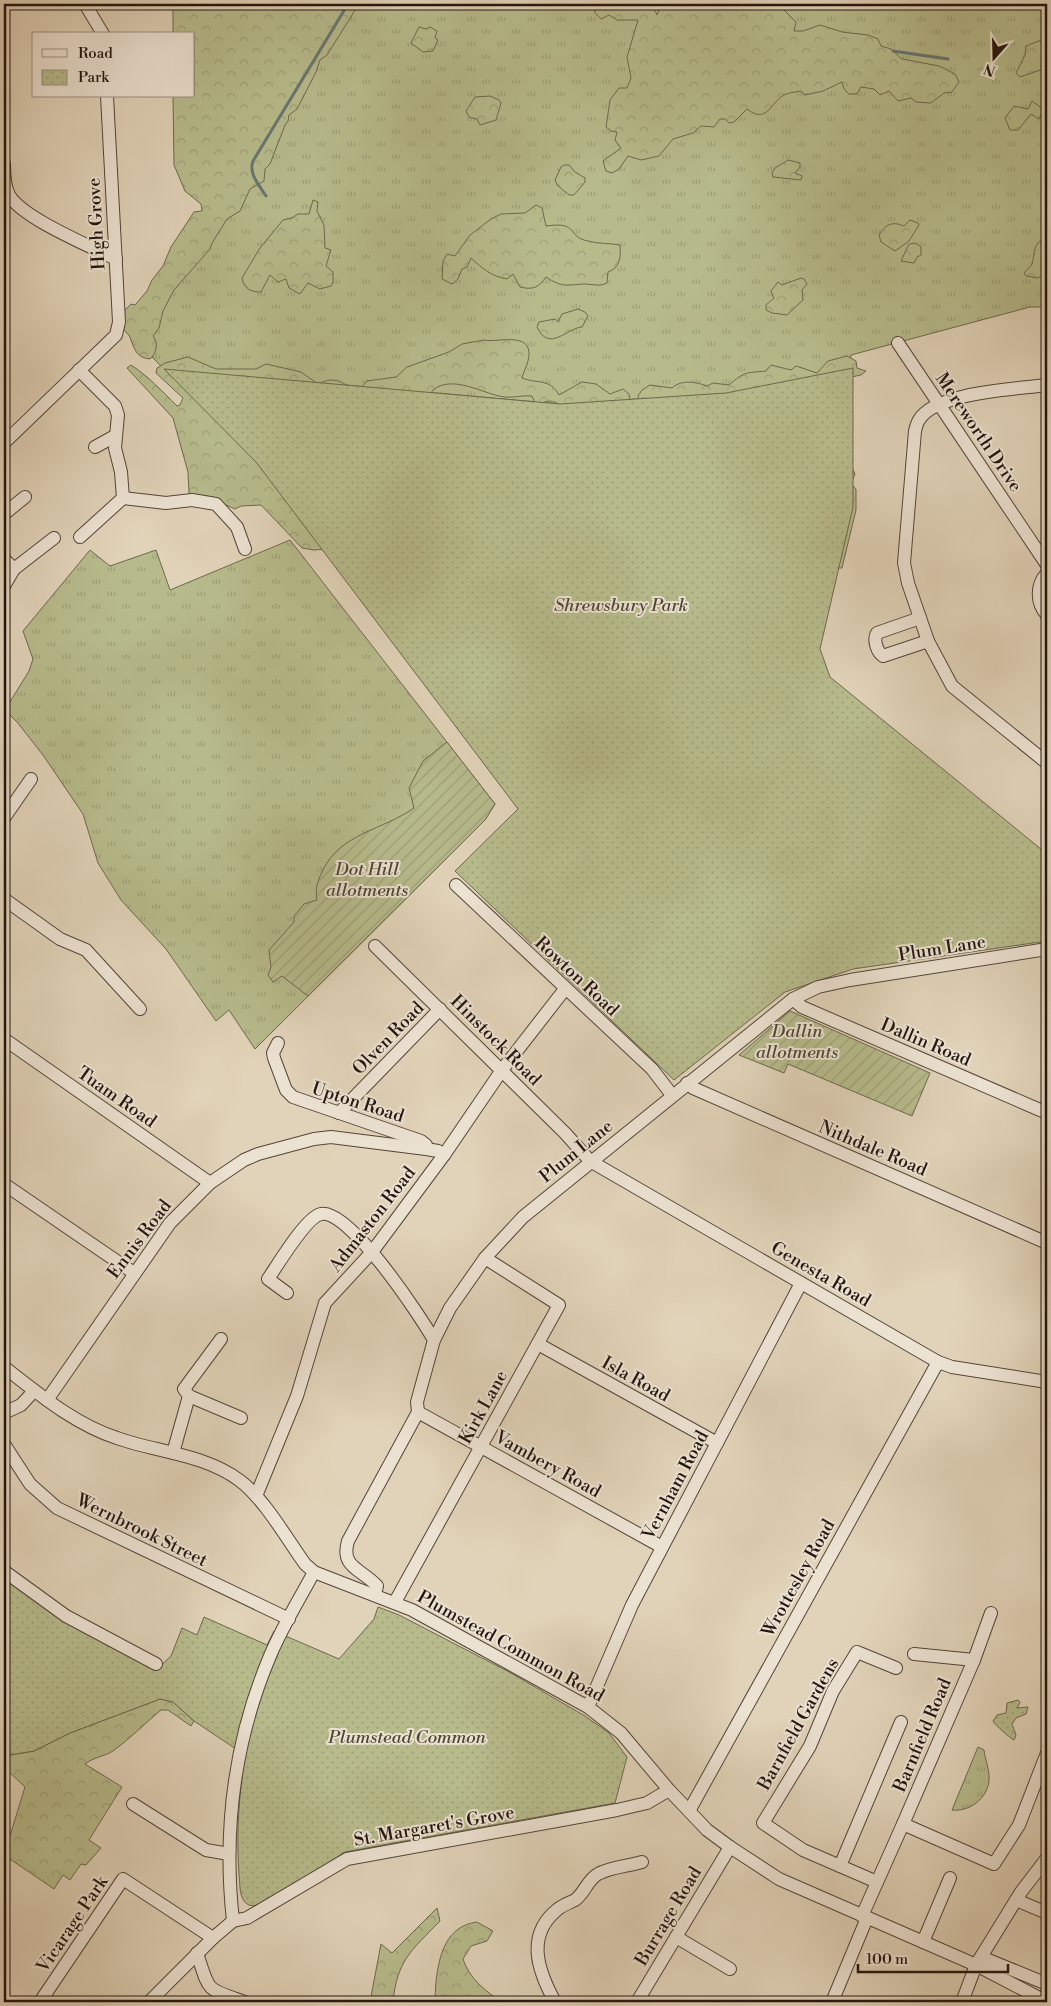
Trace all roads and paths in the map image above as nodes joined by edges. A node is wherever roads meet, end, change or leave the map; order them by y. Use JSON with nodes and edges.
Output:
{"nodes":[{"id":1,"x":85,"y":4,"type":"edge"},
{"id":2,"x":102,"y":32,"type":"edge"},
{"id":3,"x":107,"y":98,"type":"edge"},
{"id":4,"x":4,"y":164,"type":"edge"},
{"id":5,"x":116,"y":259,"type":"junction"},
{"id":6,"x":898,"y":344,"type":"dead end"},
{"id":7,"x":79,"y":370,"type":"junction"},
{"id":8,"x":1047,"y":385,"type":"edge"},
{"id":9,"x":940,"y":404,"type":"junction"},
{"id":10,"x":115,"y":436,"type":"junction"},
{"id":11,"x":4,"y":443,"type":"edge"},
{"id":12,"x":95,"y":447,"type":"dead end"},
{"id":13,"x":25,"y":497,"type":"dead end"},
{"id":14,"x":123,"y":498,"type":"junction"},
{"id":15,"x":4,"y":514,"type":"edge"},
{"id":16,"x":80,"y":537,"type":"dead end"},
{"id":17,"x":54,"y":538,"type":"dead end"},
{"id":18,"x":245,"y":549,"type":"dead end"},
{"id":19,"x":4,"y":559,"type":"edge"},
{"id":20,"x":1047,"y":564,"type":"edge"},
{"id":21,"x":14,"y":569,"type":"junction"},
{"id":22,"x":1047,"y":573,"type":"edge"},
{"id":23,"x":4,"y":586,"type":"edge"},
{"id":24,"x":1047,"y":615,"type":"edge"},
{"id":25,"x":920,"y":618,"type":"junction"},
{"id":26,"x":928,"y":641,"type":"junction"},
{"id":27,"x":1047,"y":763,"type":"edge"},
{"id":28,"x":31,"y":779,"type":"dead end"},
{"id":29,"x":4,"y":818,"type":"edge"},
{"id":30,"x":456,"y":885,"type":"dead end"},
{"id":31,"x":4,"y":899,"type":"edge"},
{"id":32,"x":375,"y":946,"type":"dead end"},
{"id":33,"x":1047,"y":949,"type":"edge"},
{"id":34,"x":565,"y":989,"type":"junction"},
{"id":35,"x":793,"y":999,"type":"junction"},
{"id":36,"x":140,"y":1009,"type":"dead end"},
{"id":37,"x":440,"y":1009,"type":"junction"},
{"id":38,"x":4,"y":1039,"type":"edge"},
{"id":39,"x":276,"y":1048,"type":"dead end"},
{"id":40,"x":502,"y":1070,"type":"junction"},
{"id":41,"x":687,"y":1083,"type":"junction"},
{"id":42,"x":672,"y":1094,"type":"junction"},
{"id":43,"x":339,"y":1113,"type":"junction"},
{"id":44,"x":1047,"y":1113,"type":"edge"},
{"id":45,"x":426,"y":1149,"type":"junction"},
{"id":46,"x":444,"y":1155,"type":"junction"},
{"id":47,"x":590,"y":1161,"type":"junction"},
{"id":48,"x":210,"y":1183,"type":"junction"},
{"id":49,"x":4,"y":1184,"type":"edge"},
{"id":50,"x":1047,"y":1243,"type":"edge"},
{"id":51,"x":372,"y":1252,"type":"junction"},
{"id":52,"x":485,"y":1258,"type":"junction"},
{"id":53,"x":134,"y":1273,"type":"junction"},
{"id":54,"x":801,"y":1283,"type":"junction"},
{"id":55,"x":287,"y":1293,"type":"dead end"},
{"id":56,"x":221,"y":1339,"type":"dead end"},
{"id":57,"x":434,"y":1340,"type":"junction"},
{"id":58,"x":538,"y":1344,"type":"junction"},
{"id":59,"x":938,"y":1362,"type":"junction"},
{"id":60,"x":4,"y":1367,"type":"edge"},
{"id":61,"x":1047,"y":1382,"type":"edge"},
{"id":62,"x":34,"y":1391,"type":"junction"},
{"id":63,"x":189,"y":1396,"type":"junction"},
{"id":64,"x":47,"y":1400,"type":"junction"},
{"id":65,"x":418,"y":1412,"type":"junction"},
{"id":66,"x":4,"y":1413,"type":"edge"},
{"id":67,"x":241,"y":1418,"type":"dead end"},
{"id":68,"x":717,"y":1443,"type":"junction"},
{"id":69,"x":4,"y":1444,"type":"edge"},
{"id":70,"x":481,"y":1447,"type":"junction"},
{"id":71,"x":173,"y":1453,"type":"junction"},
{"id":72,"x":256,"y":1496,"type":"junction"},
{"id":73,"x":662,"y":1547,"type":"junction"},
{"id":74,"x":4,"y":1571,"type":"edge"},
{"id":75,"x":314,"y":1572,"type":"junction"},
{"id":76,"x":376,"y":1594,"type":"junction"},
{"id":77,"x":395,"y":1602,"type":"junction"},
{"id":78,"x":991,"y":1613,"type":"dead end"},
{"id":79,"x":289,"y":1618,"type":"junction"},
{"id":80,"x":914,"y":1654,"type":"dead end"},
{"id":81,"x":974,"y":1660,"type":"junction"},
{"id":82,"x":156,"y":1664,"type":"dead end"},
{"id":83,"x":896,"y":1668,"type":"dead end"},
{"id":84,"x":588,"y":1706,"type":"junction"},
{"id":85,"x":900,"y":1722,"type":"dead end"},
{"id":86,"x":1047,"y":1753,"type":"edge"},
{"id":87,"x":669,"y":1790,"type":"junction"},
{"id":88,"x":133,"y":1804,"type":"dead end"},
{"id":89,"x":689,"y":1811,"type":"junction"},
{"id":90,"x":903,"y":1824,"type":"junction"},
{"id":91,"x":730,"y":1847,"type":"junction"},
{"id":92,"x":229,"y":1854,"type":"junction"},
{"id":93,"x":1047,"y":1858,"type":"edge"},
{"id":94,"x":642,"y":1862,"type":"dead end"},
{"id":95,"x":840,"y":1866,"type":"junction"},
{"id":96,"x":950,"y":1878,"type":"dead end"},
{"id":97,"x":877,"y":1882,"type":"junction"},
{"id":98,"x":1016,"y":1900,"type":"junction"},
{"id":99,"x":1047,"y":1913,"type":"edge"},
{"id":100,"x":865,"y":1917,"type":"junction"},
{"id":101,"x":233,"y":1921,"type":"junction"},
{"id":102,"x":676,"y":1937,"type":"junction"},
{"id":103,"x":213,"y":1938,"type":"junction"},
{"id":104,"x":923,"y":1942,"type":"junction"},
{"id":105,"x":197,"y":1953,"type":"junction"},
{"id":106,"x":978,"y":1961,"type":"junction"},
{"id":107,"x":730,"y":1969,"type":"dead end"},
{"id":108,"x":1047,"y":1984,"type":"edge"},
{"id":109,"x":40,"y":2002,"type":"edge"},
{"id":110,"x":149,"y":2002,"type":"edge"},
{"id":111,"x":245,"y":2002,"type":"edge"},
{"id":112,"x":555,"y":2002,"type":"edge"},
{"id":113,"x":637,"y":2002,"type":"edge"},
{"id":114,"x":832,"y":2002,"type":"edge"},
{"id":115,"x":962,"y":2002,"type":"edge"},
{"id":116,"x":1047,"y":2002,"type":"edge"}],
"edges":[{"from":1,"to":2,"type":"street"},
{"from":3,"to":5,"type":"street","name":"High Grove"},
{"from":4,"to":5,"type":"street"},
{"from":5,"to":7,"type":"street","name":"High Grove"},
{"from":6,"to":9,"type":"street","name":"Mereworth Drive"},
{"from":7,"to":10,"type":"street"},
{"from":7,"to":11,"type":"street","name":"High Grove"},
{"from":8,"to":9,"type":"street"},
{"from":9,"to":20,"type":"street","name":"Mereworth Drive"},
{"from":9,"to":25,"type":"street"},
{"from":10,"to":12,"type":"street"},
{"from":10,"to":14,"type":"street"},
{"from":13,"to":15,"type":"street"},
{"from":14,"to":16,"type":"street"},
{"from":14,"to":18,"type":"street"},
{"from":17,"to":21,"type":"street"},
{"from":19,"to":21,"type":"street"},
{"from":21,"to":23,"type":"street"},
{"from":22,"to":24,"type":"street"},
{"from":25,"to":26,"type":"street"},
{"from":25,"to":26,"type":"street"},
{"from":26,"to":27,"type":"street"},
{"from":28,"to":29,"type":"street"},
{"from":30,"to":34,"type":"street","name":"Rowton Road"},
{"from":31,"to":36,"type":"street"},
{"from":32,"to":37,"type":"street","name":"Hinstock Road"},
{"from":33,"to":35,"type":"street","name":"Plum Lane"},
{"from":34,"to":40,"type":"street","name":"Admaston Road"},
{"from":34,"to":42,"type":"street","name":"Rowton Road"},
{"from":35,"to":41,"type":"street","name":"Plum Lane"},
{"from":35,"to":44,"type":"street","name":"Dallin Road"},
{"from":37,"to":40,"type":"street","name":"Hinstock Road"},
{"from":37,"to":43,"type":"street","name":"Olven Road"},
{"from":38,"to":48,"type":"street","name":"Tuam Road"},
{"from":39,"to":43,"type":"street","name":"Upton Road"},
{"from":40,"to":46,"type":"street","name":"Admaston Road"},
{"from":40,"to":47,"type":"street","name":"Hinstock Road"},
{"from":41,"to":42,"type":"street","name":"Plum Lane"},
{"from":41,"to":50,"type":"street","name":"Nithdale Road"},
{"from":42,"to":47,"type":"street","name":"Plum Lane"},
{"from":43,"to":45,"type":"street","name":"Upton Road"},
{"from":45,"to":46,"type":"street","name":"Ennis Road"},
{"from":45,"to":48,"type":"street","name":"Ennis Road"},
{"from":46,"to":51,"type":"street","name":"Admaston Road"},
{"from":47,"to":52,"type":"street","name":"Plum Lane"},
{"from":47,"to":54,"type":"street","name":"Genesta Road"},
{"from":48,"to":53,"type":"street","name":"Ennis Road"},
{"from":49,"to":53,"type":"street"},
{"from":51,"to":55,"type":"street"},
{"from":51,"to":57,"type":"street"},
{"from":51,"to":72,"type":"street","name":"Admaston Road"},
{"from":52,"to":57,"type":"street","name":"Plum Lane"},
{"from":52,"to":58,"type":"street","name":"Kirk Lane"},
{"from":53,"to":64,"type":"street","name":"Ennis Road"},
{"from":54,"to":59,"type":"street","name":"Genesta Road"},
{"from":54,"to":68,"type":"street","name":"Vernham Road"},
{"from":56,"to":63,"type":"street"},
{"from":57,"to":65,"type":"street","name":"Plum Lane"},
{"from":58,"to":68,"type":"street","name":"Isla Road"},
{"from":58,"to":70,"type":"street","name":"Kirk Lane"},
{"from":59,"to":61,"type":"street","name":"Genesta Road"},
{"from":59,"to":89,"type":"street","name":"Wrottesley Road"},
{"from":60,"to":62,"type":"street","name":"Plumstead Common Road"},
{"from":62,"to":64,"type":"street","name":"Plumstead Common Road"},
{"from":62,"to":66,"type":"street"},
{"from":63,"to":67,"type":"street"},
{"from":63,"to":71,"type":"street"},
{"from":64,"to":71,"type":"street","name":"Plumstead Common Road"},
{"from":65,"to":70,"type":"street","name":"Vambery Road"},
{"from":65,"to":76,"type":"street","name":"Plum Lane"},
{"from":68,"to":73,"type":"street","name":"Vernham Road"},
{"from":69,"to":79,"type":"street","name":"Wernbrook Street"},
{"from":70,"to":73,"type":"street","name":"Vambery Road"},
{"from":70,"to":77,"type":"street","name":"Kirk Lane"},
{"from":71,"to":72,"type":"street","name":"Plumstead Common Road"},
{"from":72,"to":75,"type":"street","name":"Plumstead Common Road"},
{"from":73,"to":84,"type":"street","name":"Vernham Road"},
{"from":74,"to":82,"type":"street"},
{"from":75,"to":76,"type":"street","name":"Plumstead Common Road"},
{"from":75,"to":79,"type":"street"},
{"from":76,"to":77,"type":"street","name":"Plumstead Common Road"},
{"from":77,"to":84,"type":"street","name":"Plumstead Common Road"},
{"from":78,"to":81,"type":"street","name":"Barnfield Road"},
{"from":79,"to":92,"type":"street"},
{"from":80,"to":81,"type":"street","name":"Barnfield Road"},
{"from":81,"to":90,"type":"street","name":"Barnfield Road"},
{"from":83,"to":95,"type":"street","name":"Barnfield Gardens"},
{"from":84,"to":87,"type":"street","name":"Plumstead Common Road"},
{"from":85,"to":95,"type":"street"},
{"from":86,"to":90,"type":"street"},
{"from":87,"to":89,"type":"street","name":"Plumstead Common Road"},
{"from":87,"to":101,"type":"street","name":"St. Margaret's Grove"},
{"from":88,"to":92,"type":"street"},
{"from":89,"to":91,"type":"street","name":"Plumstead Common Road"},
{"from":90,"to":97,"type":"street","name":"Barnfield Road"},
{"from":91,"to":100,"type":"street","name":"Plumstead Common Road"},
{"from":91,"to":102,"type":"street","name":"Burrage Road"},
{"from":92,"to":101,"type":"street"},
{"from":93,"to":98,"type":"street"},
{"from":94,"to":112,"type":"street"},
{"from":95,"to":97,"type":"street","name":"Barnfield Gardens"},
{"from":96,"to":104,"type":"street"},
{"from":97,"to":100,"type":"street","name":"Barnfield Road"},
{"from":98,"to":99,"type":"street"},
{"from":98,"to":106,"type":"street"},
{"from":100,"to":104,"type":"street","name":"Plumstead Common Road"},
{"from":100,"to":114,"type":"street","name":"Barnfield Road"},
{"from":101,"to":103,"type":"street","name":"St. Margaret's Grove"},
{"from":102,"to":107,"type":"street"},
{"from":102,"to":113,"type":"street","name":"Burrage Road"},
{"from":103,"to":105,"type":"street","name":"St. Margaret's Grove"},
{"from":103,"to":109,"type":"street","name":"Vicarage Park"},
{"from":104,"to":106,"type":"street","name":"Plumstead Common Road"},
{"from":105,"to":110,"type":"street","name":"St. Margaret's Grove"},
{"from":105,"to":111,"type":"street"},
{"from":106,"to":108,"type":"street"},
{"from":106,"to":115,"type":"street"},
{"from":106,"to":116,"type":"street","name":"Plumstead Common Road"}]}
